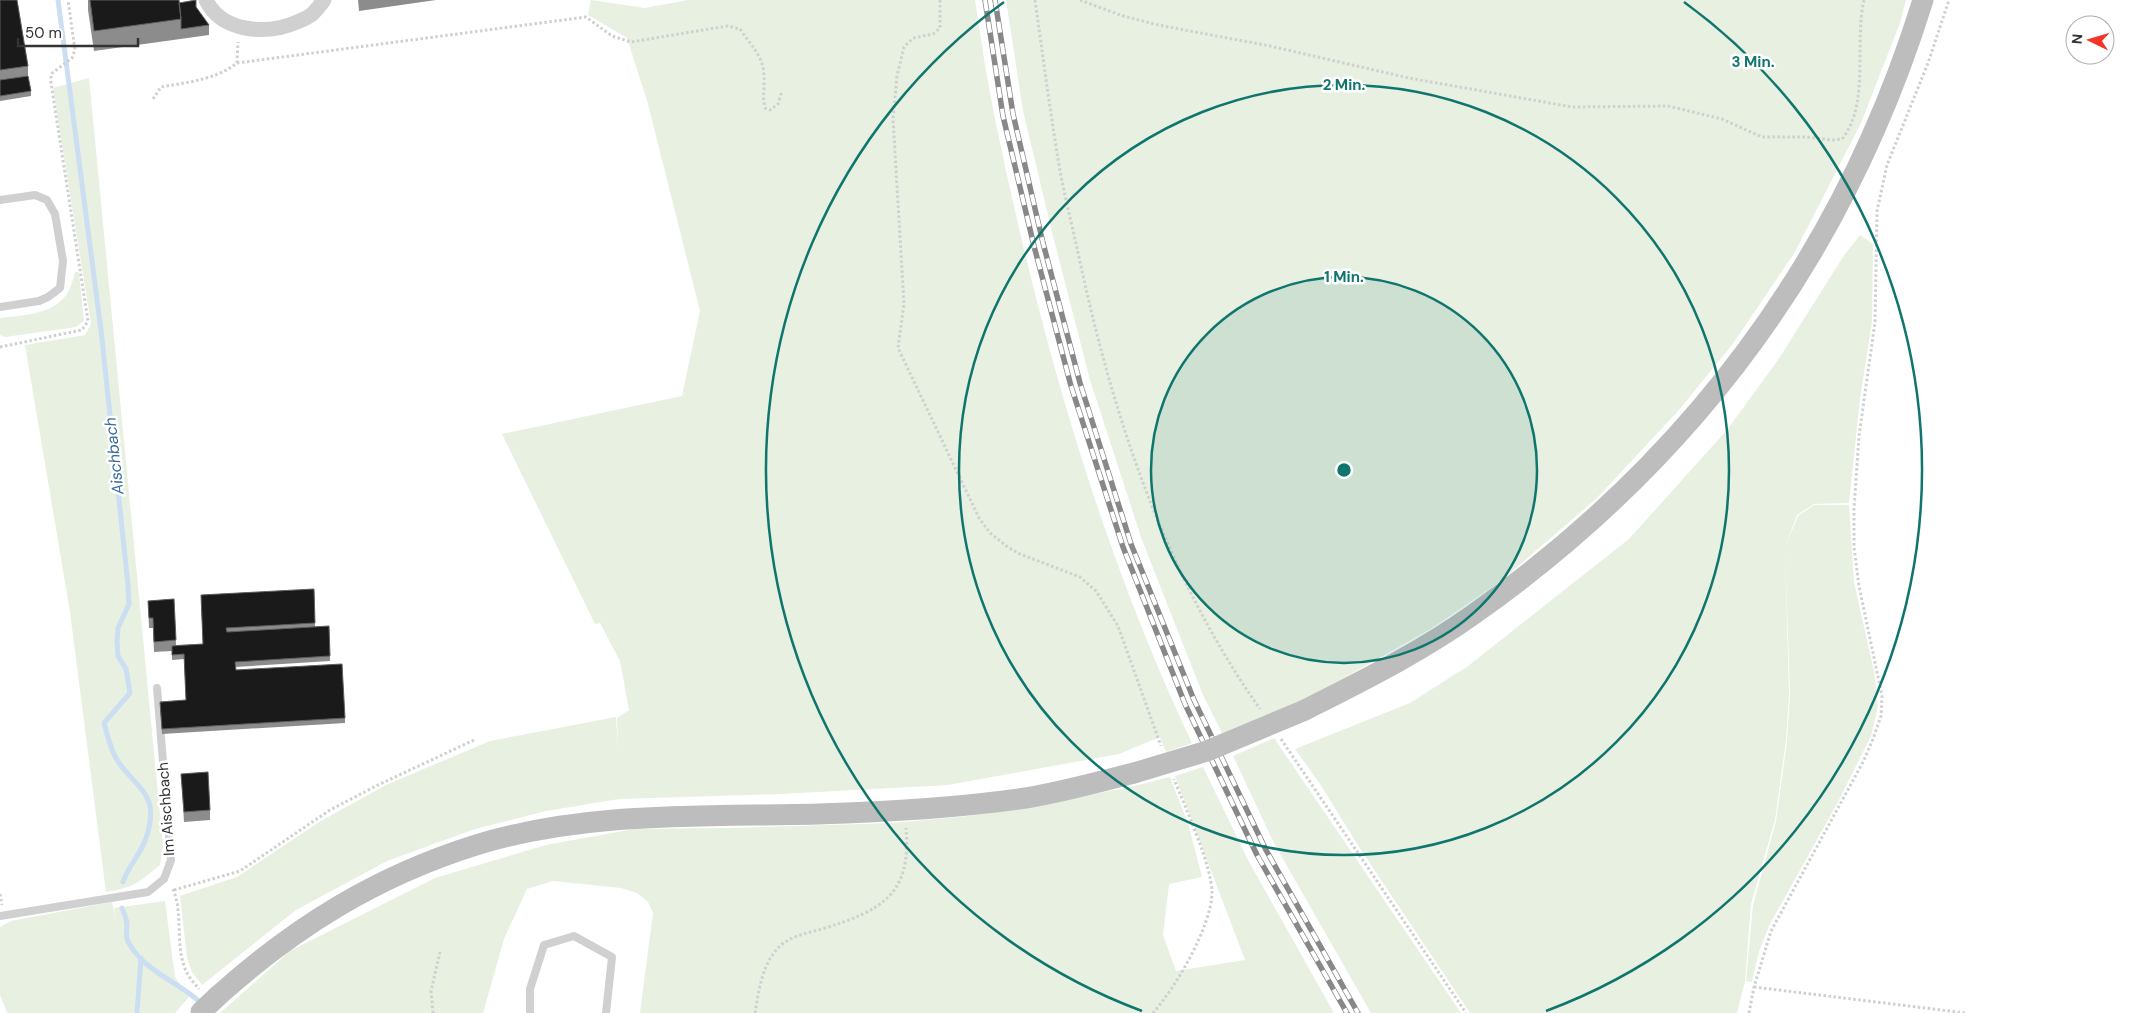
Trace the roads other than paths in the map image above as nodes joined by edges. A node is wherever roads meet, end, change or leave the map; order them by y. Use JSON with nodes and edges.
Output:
{"nodes":[{"id":1,"x":206,"y":0,"type":"edge"},
{"id":2,"x":324,"y":0,"type":"edge"},
{"id":3,"x":1923,"y":0,"type":"edge"},
{"id":4,"x":0,"y":200,"type":"edge"},
{"id":5,"x":0,"y":307,"type":"edge"},
{"id":6,"x":157,"y":688,"type":"dead end"},
{"id":7,"x":0,"y":916,"type":"edge"},
{"id":8,"x":206,"y":1004,"type":"edge"},
{"id":9,"x":530,"y":1013,"type":"edge"},
{"id":10,"x":606,"y":1013,"type":"edge"}],
"edges":[{"from":1,"to":2,"type":"street"},
{"from":3,"to":8,"type":"main road","bridge":true},
{"from":4,"to":5,"type":"lane"},
{"from":6,"to":7,"type":"lane","name":"Im Aischbach"},
{"from":9,"to":10,"type":"lane"}]}
